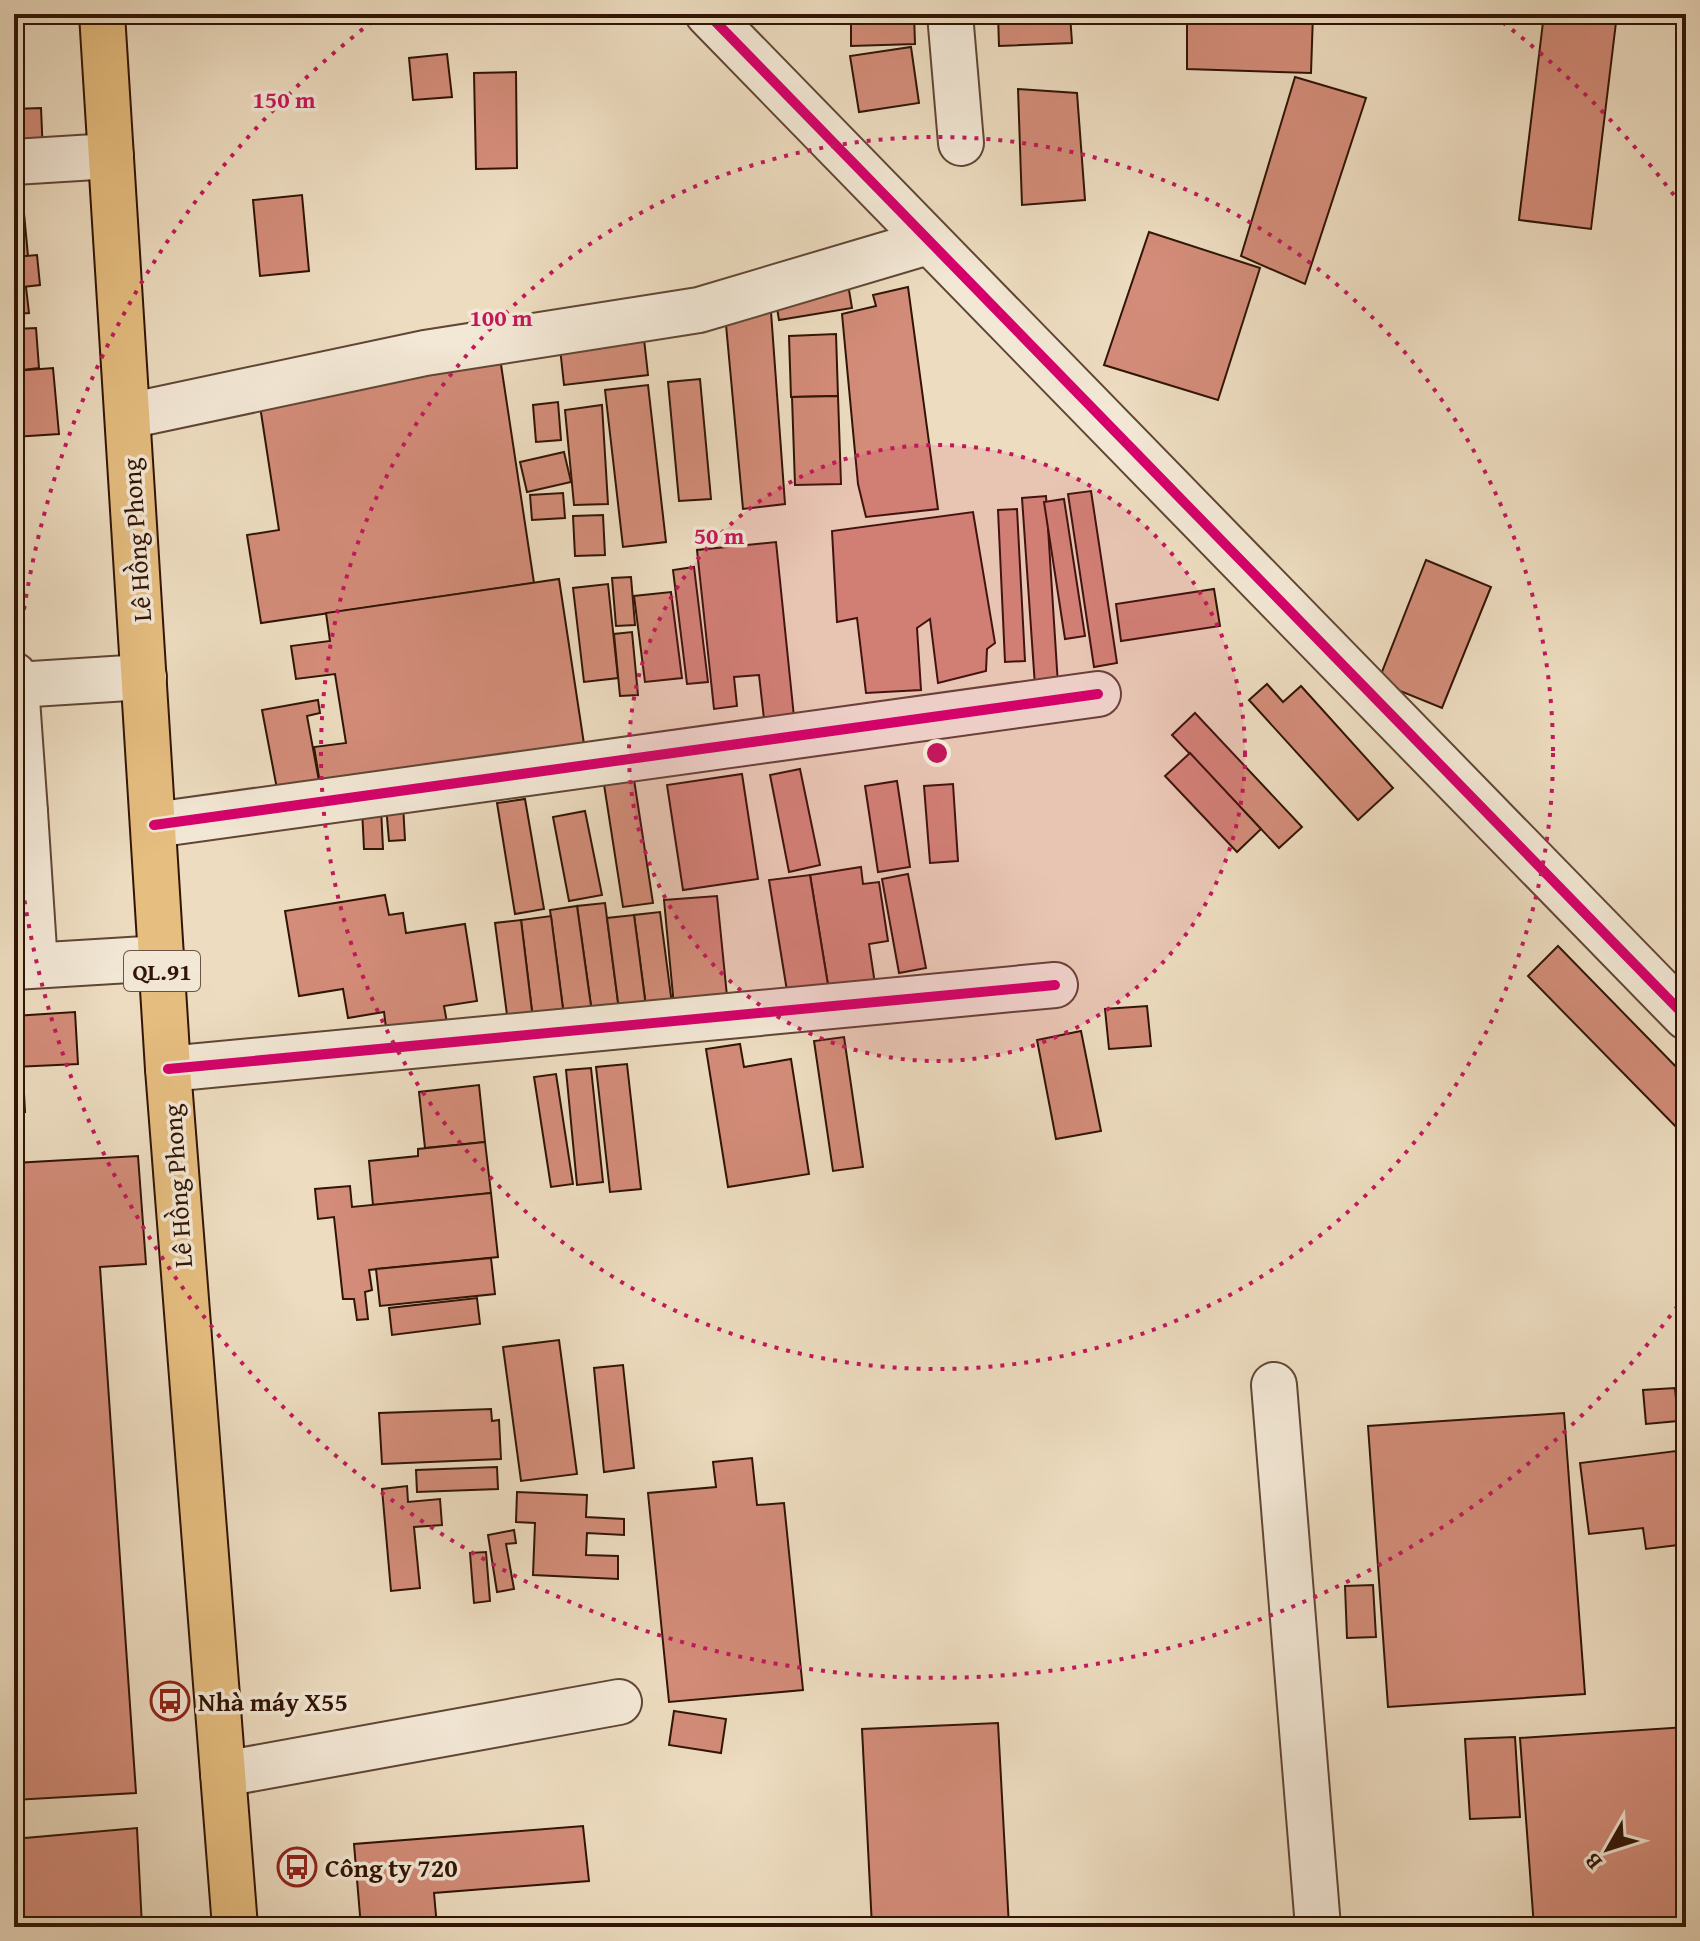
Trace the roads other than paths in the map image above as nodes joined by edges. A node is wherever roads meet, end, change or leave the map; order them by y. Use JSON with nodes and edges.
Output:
{"nodes":[{"id":1,"x":102,"y":14,"type":"edge"},
{"id":2,"x":708,"y":14,"type":"edge"},
{"id":3,"x":950,"y":14,"type":"edge"},
{"id":4,"x":961,"y":143,"type":"dead end"},
{"id":5,"x":111,"y":156,"type":"junction"},
{"id":6,"x":14,"y":162,"type":"edge"},
{"id":7,"x":928,"y":242,"type":"junction"},
{"id":8,"x":128,"y":416,"type":"junction"},
{"id":9,"x":144,"y":677,"type":"junction"},
{"id":10,"x":15,"y":680,"type":"edge"},
{"id":11,"x":1098,"y":694,"type":"dead end"},
{"id":12,"x":19,"y":812,"type":"edge"},
{"id":13,"x":154,"y":825,"type":"junction"},
{"id":14,"x":162,"y":958,"type":"junction"},
{"id":15,"x":24,"y":966,"type":"edge"},
{"id":16,"x":1055,"y":985,"type":"dead end"},
{"id":17,"x":1686,"y":1017,"type":"edge"},
{"id":18,"x":168,"y":1069,"type":"junction"},
{"id":19,"x":1274,"y":1385,"type":"dead end"},
{"id":20,"x":619,"y":1702,"type":"dead end"},
{"id":21,"x":223,"y":1774,"type":"junction"},
{"id":22,"x":235,"y":1927,"type":"edge"},
{"id":23,"x":1318,"y":1927,"type":"edge"}],
"edges":[{"from":1,"to":5,"type":"highway","name":"Lê Hồng Phong","number":"QL.91"},
{"from":2,"to":7,"type":"street"},
{"from":3,"to":4,"type":"street"},
{"from":5,"to":6,"type":"street"},
{"from":5,"to":8,"type":"highway","name":"Lê Hồng Phong","number":"QL.91"},
{"from":7,"to":8,"type":"street"},
{"from":7,"to":17,"type":"street"},
{"from":8,"to":9,"type":"highway","name":"Lê Hồng Phong","number":"QL.91"},
{"from":9,"to":10,"type":"street"},
{"from":9,"to":13,"type":"highway","name":"Lê Hồng Phong","number":"QL.91"},
{"from":10,"to":12,"type":"street"},
{"from":11,"to":13,"type":"street"},
{"from":12,"to":15,"type":"street"},
{"from":13,"to":14,"type":"highway","name":"Lê Hồng Phong","number":"QL.91"},
{"from":14,"to":15,"type":"street"},
{"from":14,"to":18,"type":"highway","name":"Lê Hồng Phong","number":"QL.91"},
{"from":16,"to":18,"type":"street"},
{"from":18,"to":21,"type":"highway","name":"Lê Hồng Phong","number":"QL.91"},
{"from":19,"to":23,"type":"street"},
{"from":20,"to":21,"type":"street"},
{"from":21,"to":22,"type":"highway","name":"Lê Hồng Phong","number":"QL.91"}]}
